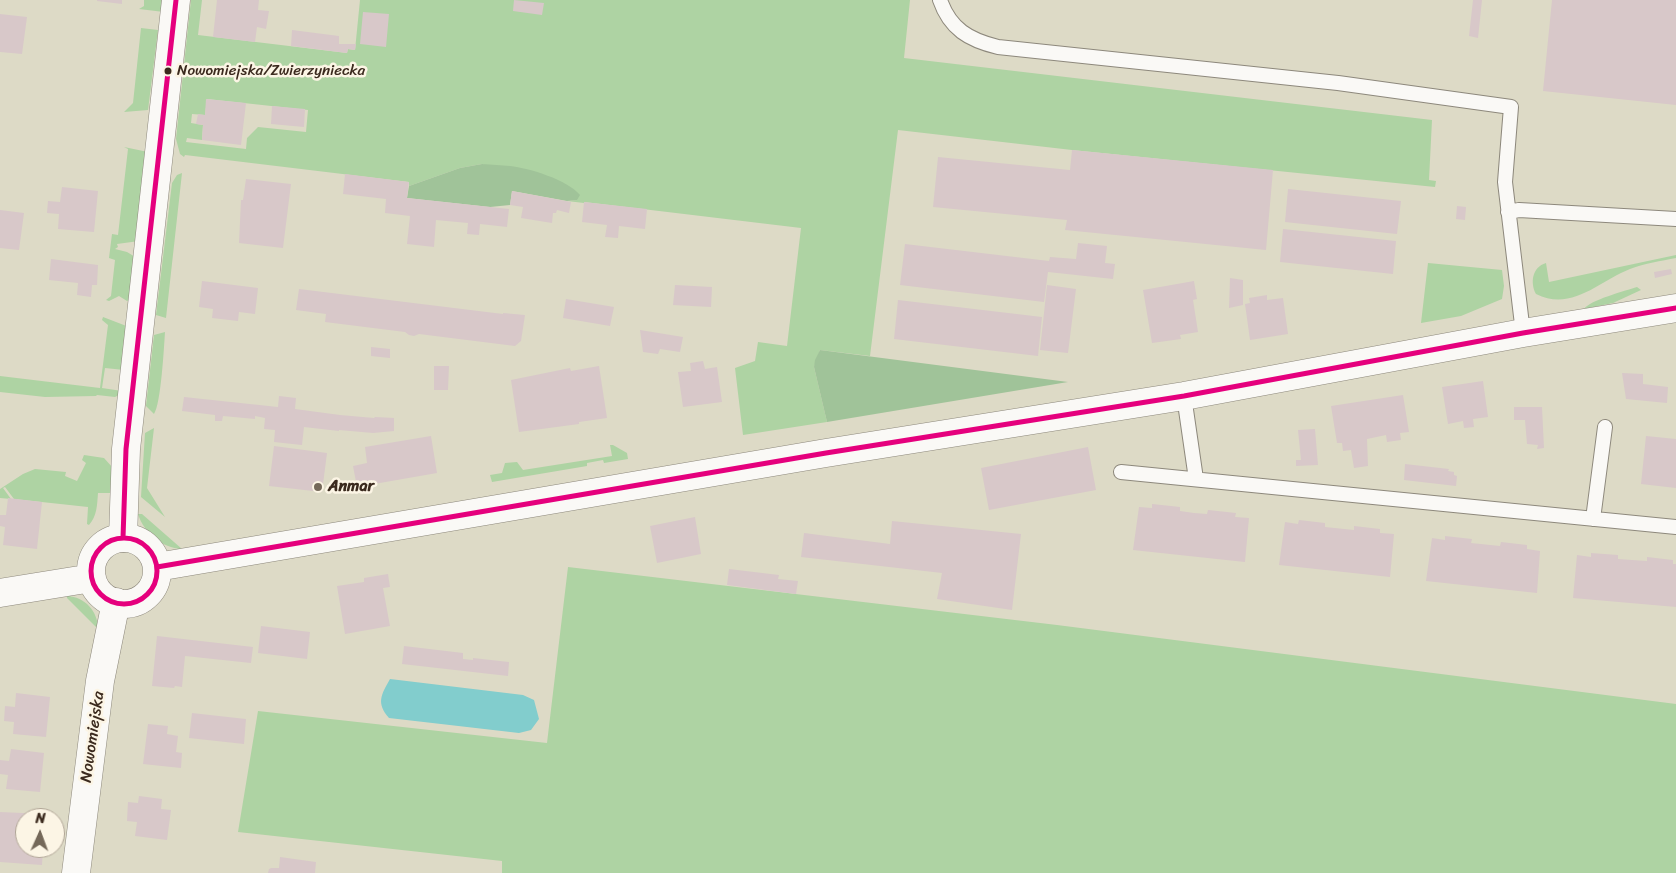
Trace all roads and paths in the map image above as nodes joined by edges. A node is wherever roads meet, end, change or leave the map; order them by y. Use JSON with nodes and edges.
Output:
{"nodes":[{"id":1,"x":176,"y":0,"type":"edge"},
{"id":2,"x":940,"y":0,"type":"edge"},
{"id":3,"x":1508,"y":212,"type":"junction"},
{"id":4,"x":1676,"y":219,"type":"edge"},
{"id":5,"x":1676,"y":308,"type":"edge"},
{"id":6,"x":1523,"y":333,"type":"junction"},
{"id":7,"x":1184,"y":396,"type":"junction"},
{"id":8,"x":1605,"y":427,"type":"dead end"},
{"id":9,"x":1121,"y":472,"type":"dead end"},
{"id":10,"x":1196,"y":479,"type":"junction"},
{"id":11,"x":1593,"y":519,"type":"junction"},
{"id":12,"x":1676,"y":527,"type":"edge"},
{"id":13,"x":123,"y":538,"type":"junction"},
{"id":14,"x":157,"y":567,"type":"junction"},
{"id":15,"x":92,"y":578,"type":"junction"},
{"id":16,"x":0,"y":593,"type":"edge"},
{"id":17,"x":116,"y":602,"type":"junction"},
{"id":18,"x":76,"y":873,"type":"edge"}],
"edges":[{"from":1,"to":13,"type":"street"},
{"from":2,"to":3,"type":"lane"},
{"from":3,"to":4,"type":"lane"},
{"from":3,"to":6,"type":"lane"},
{"from":5,"to":6,"type":"street"},
{"from":6,"to":7,"type":"street"},
{"from":7,"to":10,"type":"lane"},
{"from":7,"to":14,"type":"street"},
{"from":8,"to":11,"type":"lane"},
{"from":9,"to":10,"type":"lane"},
{"from":10,"to":11,"type":"lane"},
{"from":11,"to":12,"type":"lane"},
{"from":13,"to":14,"type":"street"},
{"from":13,"to":15,"type":"street"},
{"from":14,"to":17,"type":"street"},
{"from":15,"to":16,"type":"street"},
{"from":15,"to":17,"type":"street"},
{"from":17,"to":18,"type":"street","name":"Nowomiejska"}]}
